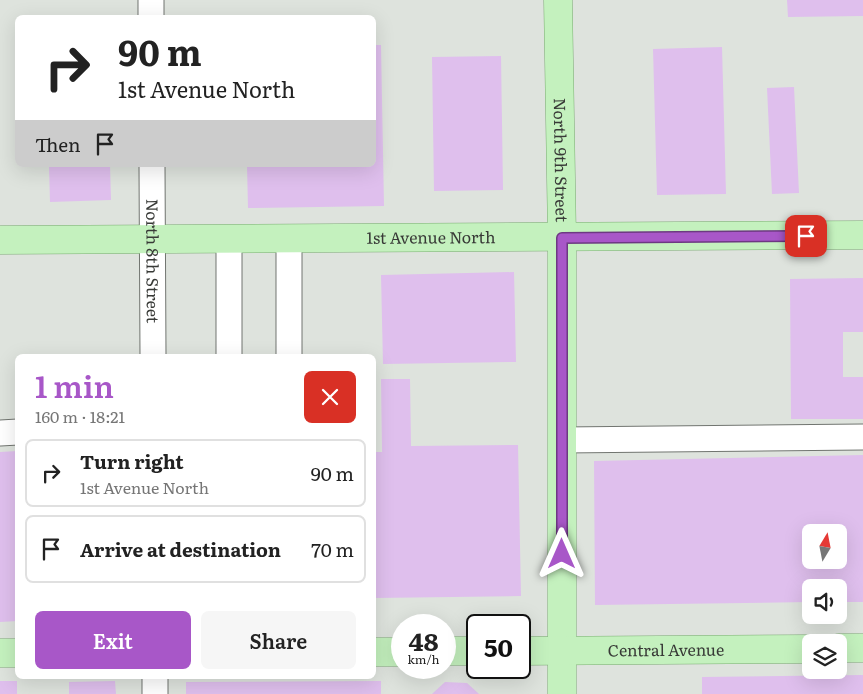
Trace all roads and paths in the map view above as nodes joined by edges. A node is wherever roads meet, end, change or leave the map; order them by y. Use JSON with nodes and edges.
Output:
{"nodes":[{"id":1,"x":151,"y":0,"type":"edge"},
{"id":2,"x":558,"y":0,"type":"edge"},
{"id":3,"x":151,"y":15,"type":"edge"},
{"id":4,"x":152,"y":167,"type":"edge"},
{"id":5,"x":863,"y":235,"type":"edge"},
{"id":6,"x":562,"y":238,"type":"junction"},
{"id":7,"x":289,"y":239,"type":"junction"},
{"id":8,"x":0,"y":240,"type":"edge"},
{"id":9,"x":152,"y":240,"type":"junction"},
{"id":10,"x":229,"y":240,"type":"junction"},
{"id":11,"x":153,"y":354,"type":"edge"},
{"id":12,"x":229,"y":354,"type":"edge"},
{"id":13,"x":289,"y":354,"type":"edge"},
{"id":14,"x":15,"y":432,"type":"edge"},
{"id":15,"x":0,"y":433,"type":"edge"},
{"id":16,"x":863,"y":437,"type":"edge"},
{"id":17,"x":562,"y":440,"type":"junction"},
{"id":18,"x":847,"y":648,"type":"edge"},
{"id":19,"x":863,"y":648,"type":"edge"},
{"id":20,"x":802,"y":649,"type":"edge"},
{"id":21,"x":531,"y":651,"type":"edge"},
{"id":22,"x":562,"y":651,"type":"junction"},
{"id":23,"x":376,"y":652,"type":"edge"},
{"id":24,"x":391,"y":652,"type":"edge"},
{"id":25,"x":0,"y":653,"type":"edge"},
{"id":26,"x":15,"y":653,"type":"edge"},
{"id":27,"x":155,"y":679,"type":"edge"},
{"id":28,"x":155,"y":694,"type":"edge"},
{"id":29,"x":562,"y":694,"type":"edge"}],
"edges":[{"from":1,"to":3,"type":"street"},
{"from":2,"to":6,"type":"main road","name":"North 9th Street"},
{"from":4,"to":9,"type":"street","name":"North 8th Street"},
{"from":5,"to":6,"type":"main road","name":"1st Avenue North"},
{"from":6,"to":7,"type":"main road","name":"1st Avenue North"},
{"from":6,"to":17,"type":"main road","name":"North 9th Street"},
{"from":7,"to":10,"type":"main road","name":"1st Avenue North"},
{"from":7,"to":13,"type":"street"},
{"from":8,"to":9,"type":"main road","name":"1st Avenue North"},
{"from":9,"to":10,"type":"main road","name":"1st Avenue North"},
{"from":9,"to":11,"type":"street","name":"North 8th Street"},
{"from":10,"to":12,"type":"street"},
{"from":14,"to":15,"type":"street"},
{"from":16,"to":17,"type":"street"},
{"from":17,"to":22,"type":"main road","name":"North 9th Street"},
{"from":18,"to":19,"type":"main road"},
{"from":20,"to":22,"type":"main road","name":"Central Avenue"},
{"from":21,"to":22,"type":"main road","name":"Central Avenue"},
{"from":22,"to":29,"type":"main road","name":"North 9th Street"},
{"from":23,"to":24,"type":"main road"},
{"from":25,"to":26,"type":"main road"},
{"from":27,"to":28,"type":"street"}]}
